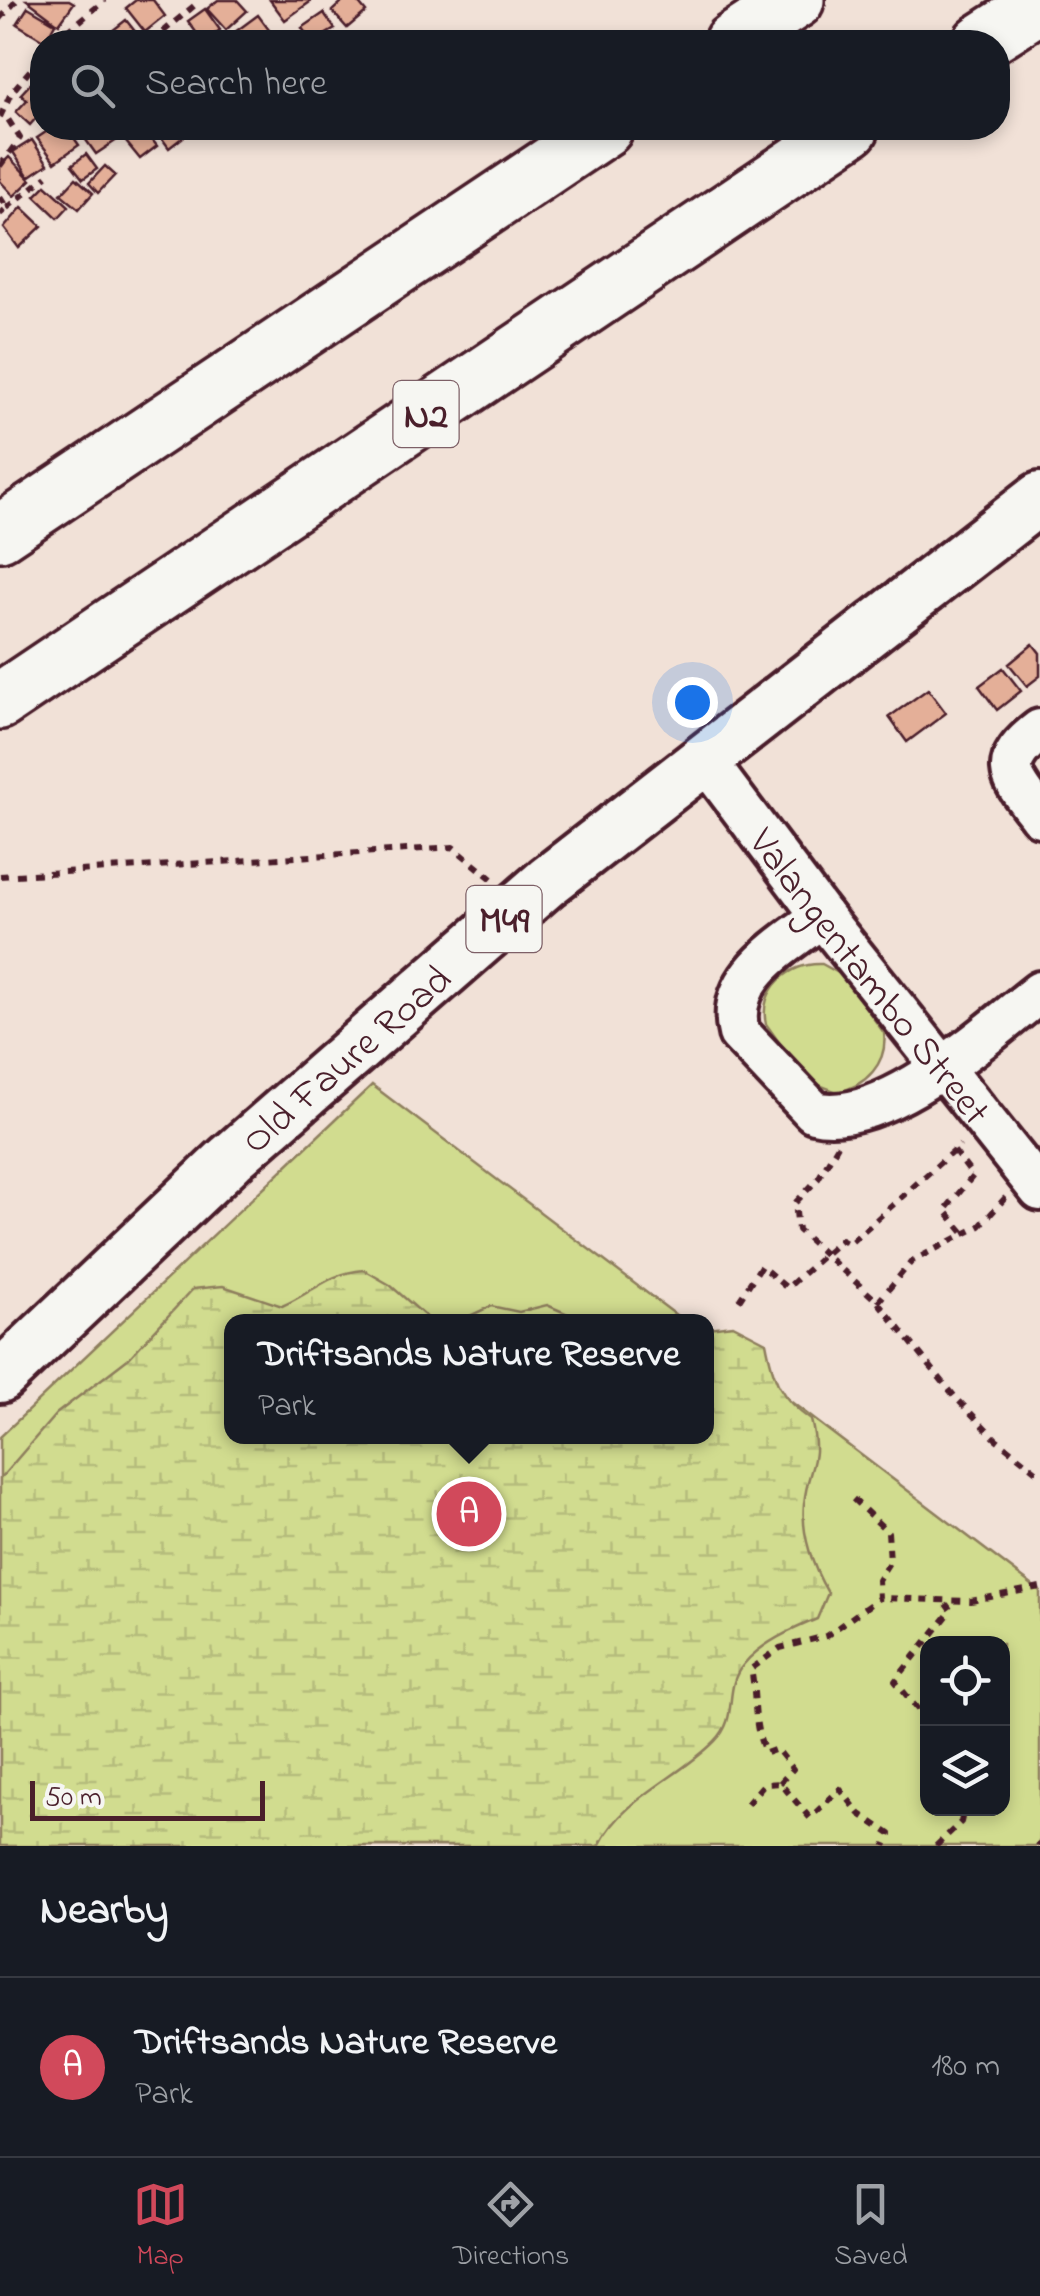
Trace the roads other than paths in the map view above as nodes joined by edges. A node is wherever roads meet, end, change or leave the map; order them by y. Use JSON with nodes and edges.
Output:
{"nodes":[{"id":1,"x":796,"y":0,"type":"edge"},
{"id":2,"x":1040,"y":4,"type":"edge"},
{"id":3,"x":750,"y":30,"type":"edge"},
{"id":4,"x":1000,"y":30,"type":"edge"},
{"id":5,"x":587,"y":140,"type":"edge"},
{"id":6,"x":833,"y":140,"type":"edge"},
{"id":7,"x":1040,"y":498,"type":"edge"},
{"id":8,"x":0,"y":533,"type":"edge"},
{"id":9,"x":0,"y":701,"type":"edge"},
{"id":10,"x":1040,"y":730,"type":"edge"},
{"id":11,"x":705,"y":760,"type":"junction"},
{"id":12,"x":1040,"y":816,"type":"edge"},
{"id":13,"x":822,"y":916,"type":"junction"},
{"id":14,"x":1040,"y":992,"type":"edge"},
{"id":15,"x":944,"y":1066,"type":"junction"},
{"id":16,"x":1034,"y":1182,"type":"edge"},
{"id":17,"x":0,"y":1377,"type":"edge"}],
"edges":[{"from":1,"to":3,"type":"highway"},
{"from":2,"to":4,"type":"highway"},
{"from":5,"to":8,"type":"highway"},
{"from":6,"to":9,"type":"highway","number":"N2"},
{"from":7,"to":11,"type":"main road","name":"Old Faure Road","number":"M49"},
{"from":10,"to":12,"type":"street"},
{"from":11,"to":13,"type":"street","name":"Valangentambo Street"},
{"from":11,"to":17,"type":"main road","name":"Old Faure Road","number":"M49"},
{"from":13,"to":15,"type":"street","name":"Valangentambo Street"},
{"from":13,"to":15,"type":"street"},
{"from":14,"to":15,"type":"street"},
{"from":15,"to":16,"type":"street","name":"Valangentambo Street"}]}
